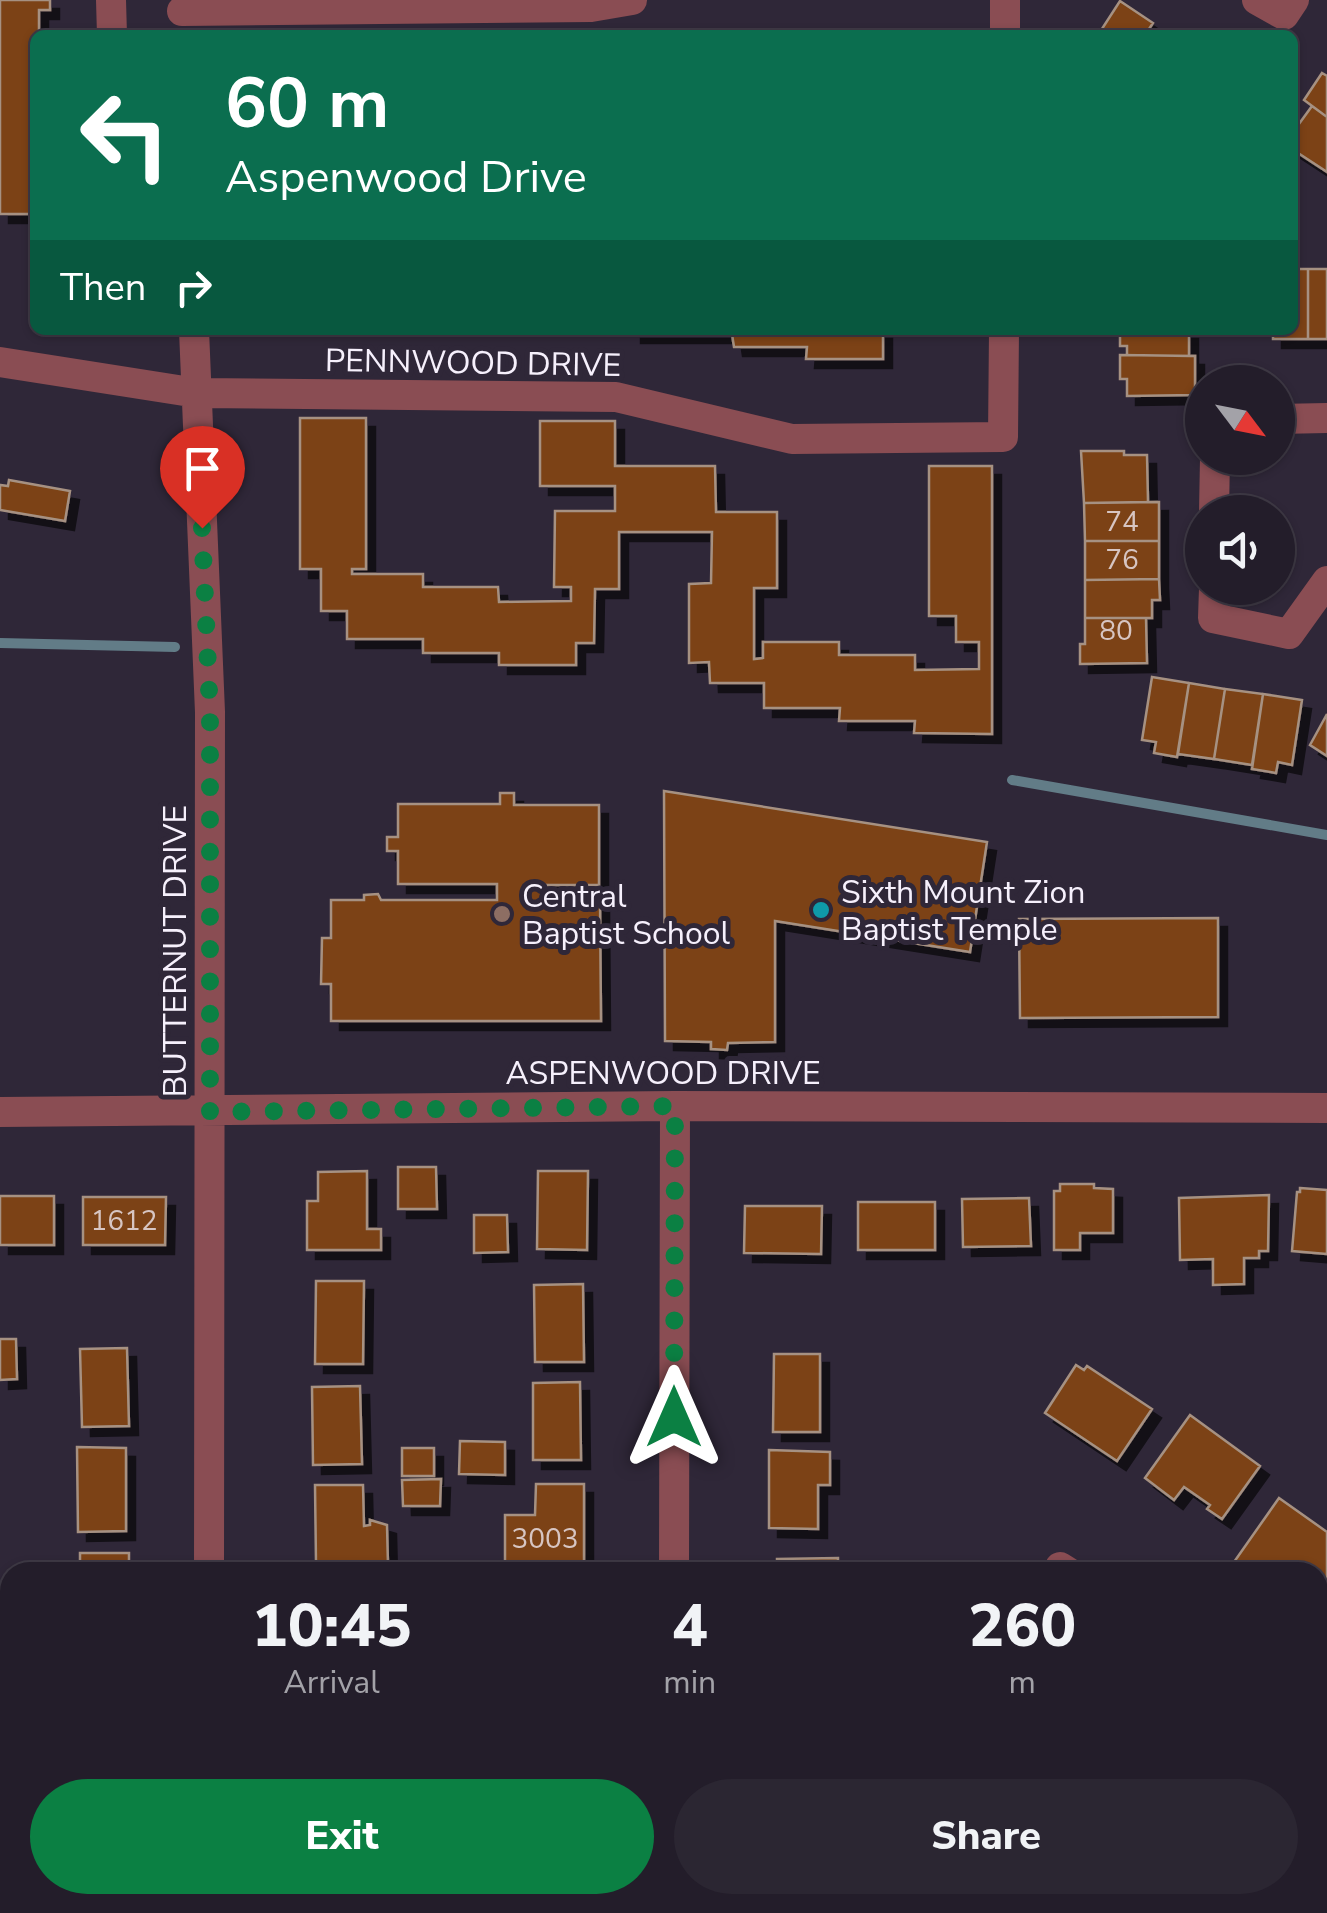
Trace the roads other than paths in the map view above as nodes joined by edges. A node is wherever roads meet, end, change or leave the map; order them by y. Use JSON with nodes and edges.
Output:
{"nodes":[{"id":1,"x":111,"y":0,"type":"edge"},
{"id":2,"x":632,"y":0,"type":"edge"},
{"id":3,"x":1005,"y":0,"type":"edge"},
{"id":4,"x":1257,"y":0,"type":"edge"},
{"id":5,"x":1294,"y":0,"type":"edge"},
{"id":6,"x":182,"y":15,"type":"edge"},
{"id":7,"x":112,"y":30,"type":"edge"},
{"id":8,"x":1005,"y":30,"type":"edge"},
{"id":9,"x":194,"y":335,"type":"edge"},
{"id":10,"x":1004,"y":335,"type":"edge"},
{"id":11,"x":0,"y":362,"type":"edge"},
{"id":12,"x":197,"y":394,"type":"junction"},
{"id":13,"x":1327,"y":418,"type":"edge"},
{"id":14,"x":1295,"y":419,"type":"edge"},
{"id":15,"x":1327,"y":581,"type":"edge"},
{"id":16,"x":1213,"y":605,"type":"edge"},
{"id":17,"x":675,"y":1106,"type":"junction"},
{"id":18,"x":1327,"y":1108,"type":"edge"},
{"id":19,"x":0,"y":1112,"type":"edge"},
{"id":20,"x":210,"y":1112,"type":"junction"},
{"id":21,"x":209,"y":1562,"type":"edge"},
{"id":22,"x":674,"y":1562,"type":"edge"}],
"edges":[{"from":1,"to":7,"type":"street"},
{"from":2,"to":6,"type":"street"},
{"from":3,"to":8,"type":"street"},
{"from":4,"to":5,"type":"street"},
{"from":9,"to":12,"type":"street","name":"BUTTERNUT DRIVE"},
{"from":10,"to":12,"type":"street","name":"PENNWOOD DRIVE"},
{"from":11,"to":12,"type":"street","name":"PENNWOOD DRIVE"},
{"from":12,"to":20,"type":"street","name":"BUTTERNUT DRIVE"},
{"from":13,"to":14,"type":"street"},
{"from":15,"to":16,"type":"street"},
{"from":17,"to":18,"type":"street","name":"ASPENWOOD DRIVE"},
{"from":17,"to":20,"type":"street","name":"ASPENWOOD DRIVE"},
{"from":17,"to":22,"type":"street"},
{"from":19,"to":20,"type":"street","name":"ASPENWOOD DRIVE"},
{"from":20,"to":21,"type":"street","name":"BUTTERNUT DRIVE"}]}
